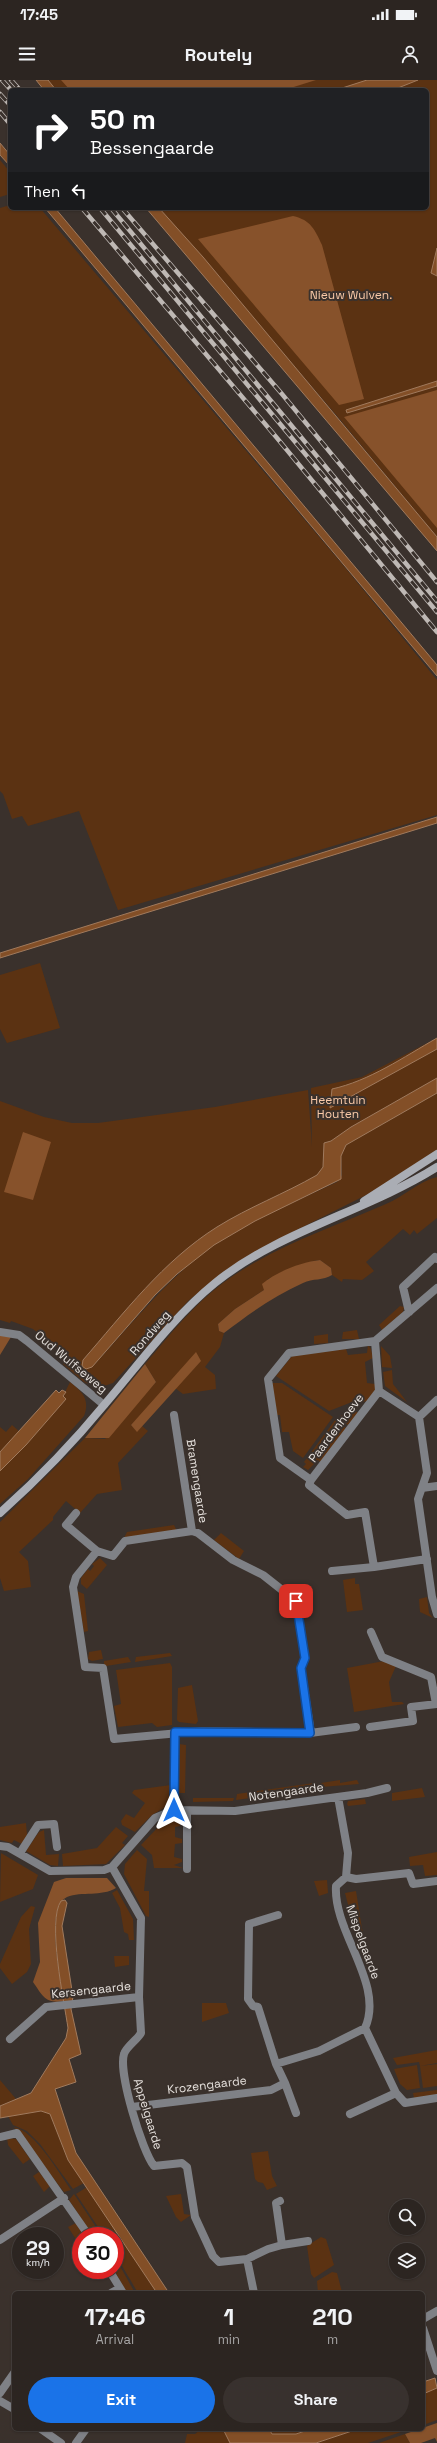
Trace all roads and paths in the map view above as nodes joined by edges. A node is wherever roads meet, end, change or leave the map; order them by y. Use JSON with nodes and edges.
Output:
{"nodes":[{"id":1,"x":437,"y":1154,"type":"edge"},
{"id":2,"x":437,"y":1167,"type":"edge"},
{"id":3,"x":350,"y":1211,"type":"junction"},
{"id":4,"x":437,"y":1259,"type":"edge"},
{"id":5,"x":437,"y":1288,"type":"edge"},
{"id":6,"x":409,"y":1312,"type":"junction"},
{"id":7,"x":0,"y":1332,"type":"edge"},
{"id":8,"x":374,"y":1341,"type":"junction"},
{"id":9,"x":379,"y":1391,"type":"junction"},
{"id":10,"x":437,"y":1400,"type":"edge"},
{"id":11,"x":104,"y":1405,"type":"junction"},
{"id":12,"x":174,"y":1415,"type":"dead end"},
{"id":13,"x":419,"y":1417,"type":"junction"},
{"id":14,"x":311,"y":1480,"type":"junction"},
{"id":15,"x":437,"y":1486,"type":"edge"},
{"id":16,"x":422,"y":1488,"type":"junction"},
{"id":17,"x":0,"y":1513,"type":"edge"},
{"id":18,"x":76,"y":1513,"type":"dead end"},
{"id":19,"x":192,"y":1531,"type":"junction"},
{"id":20,"x":97,"y":1551,"type":"junction"},
{"id":21,"x":427,"y":1559,"type":"junction"},
{"id":22,"x":374,"y":1567,"type":"junction"},
{"id":23,"x":332,"y":1571,"type":"dead end"},
{"id":24,"x":437,"y":1614,"type":"edge"},
{"id":25,"x":371,"y":1632,"type":"dead end"},
{"id":26,"x":437,"y":1704,"type":"edge"},
{"id":27,"x":356,"y":1727,"type":"dead end"},
{"id":28,"x":370,"y":1727,"type":"dead end"},
{"id":29,"x":175,"y":1732,"type":"junction"},
{"id":30,"x":310,"y":1733,"type":"junction"},
{"id":31,"x":387,"y":1788,"type":"dead end"},
{"id":32,"x":338,"y":1797,"type":"junction"},
{"id":33,"x":174,"y":1810,"type":"junction"},
{"id":34,"x":187,"y":1810,"type":"junction"},
{"id":35,"x":0,"y":1846,"type":"edge"},
{"id":36,"x":57,"y":1847,"type":"dead end"},
{"id":37,"x":20,"y":1853,"type":"junction"},
{"id":38,"x":112,"y":1867,"type":"junction"},
{"id":39,"x":187,"y":1869,"type":"dead end"},
{"id":40,"x":346,"y":1877,"type":"junction"},
{"id":41,"x":437,"y":1881,"type":"edge"},
{"id":42,"x":278,"y":1915,"type":"dead end"},
{"id":43,"x":139,"y":1997,"type":"junction"},
{"id":44,"x":365,"y":2028,"type":"junction"},
{"id":45,"x":10,"y":2039,"type":"dead end"},
{"id":46,"x":276,"y":2064,"type":"junction"},
{"id":47,"x":285,"y":2084,"type":"junction"},
{"id":48,"x":396,"y":2093,"type":"junction"},
{"id":49,"x":437,"y":2098,"type":"edge"},
{"id":50,"x":132,"y":2107,"type":"junction"},
{"id":51,"x":296,"y":2113,"type":"dead end"},
{"id":52,"x":350,"y":2114,"type":"dead end"},
{"id":53,"x":0,"y":2137,"type":"edge"},
{"id":54,"x":64,"y":2198,"type":"junction"},
{"id":55,"x":280,"y":2201,"type":"dead end"},
{"id":56,"x":83,"y":2227,"type":"edge"},
{"id":57,"x":0,"y":2240,"type":"edge"},
{"id":58,"x":308,"y":2241,"type":"dead end"},
{"id":59,"x":282,"y":2245,"type":"junction"},
{"id":60,"x":247,"y":2259,"type":"junction"},
{"id":61,"x":115,"y":2279,"type":"edge"},
{"id":62,"x":121,"y":2290,"type":"edge"},
{"id":63,"x":254,"y":2291,"type":"edge"},
{"id":64,"x":437,"y":2311,"type":"edge"},
{"id":65,"x":425,"y":2319,"type":"edge"},
{"id":66,"x":425,"y":2334,"type":"edge"},
{"id":67,"x":437,"y":2371,"type":"edge"},
{"id":68,"x":12,"y":2376,"type":"edge"},
{"id":69,"x":0,"y":2393,"type":"edge"},
{"id":70,"x":0,"y":2401,"type":"edge"},
{"id":71,"x":12,"y":2408,"type":"edge"},
{"id":72,"x":44,"y":2431,"type":"edge"},
{"id":73,"x":85,"y":2431,"type":"edge"},
{"id":74,"x":60,"y":2443,"type":"edge"},
{"id":75,"x":76,"y":2443,"type":"edge"}],
"edges":[{"from":1,"to":3,"type":"main road","name":"Rondweg"},
{"from":2,"to":3,"type":"main road","name":"Rondweg"},
{"from":3,"to":11,"type":"main road","name":"Rondweg"},
{"from":4,"to":6,"type":"street"},
{"from":5,"to":6,"type":"street"},
{"from":6,"to":8,"type":"street"},
{"from":7,"to":11,"type":"street","name":"Oud Wulfseweg"},
{"from":8,"to":9,"type":"street","name":"Paardenhoeve"},
{"from":8,"to":14,"type":"street","name":"Paardenhoeve"},
{"from":9,"to":13,"type":"street","name":"Paardenhoeve"},
{"from":9,"to":14,"type":"street","name":"Paardenhoeve"},
{"from":10,"to":13,"type":"street"},
{"from":11,"to":17,"type":"main road","name":"Rondweg"},
{"from":12,"to":19,"type":"street","name":"Bramengaarde"},
{"from":13,"to":16,"type":"street"},
{"from":14,"to":22,"type":"street","name":"Paardenhoeve"},
{"from":15,"to":16,"type":"street"},
{"from":16,"to":21,"type":"street"},
{"from":18,"to":20,"type":"street"},
{"from":19,"to":20,"type":"street"},
{"from":19,"to":30,"type":"street","name":"Bramengaarde"},
{"from":20,"to":29,"type":"street"},
{"from":21,"to":22,"type":"street"},
{"from":21,"to":24,"type":"street"},
{"from":22,"to":23,"type":"street"},
{"from":25,"to":26,"type":"street"},
{"from":26,"to":28,"type":"street"},
{"from":27,"to":30,"type":"street"},
{"from":29,"to":30,"type":"street"},
{"from":29,"to":33,"type":"street"},
{"from":31,"to":32,"type":"street","name":"Notengaarde"},
{"from":32,"to":34,"type":"street","name":"Notengaarde"},
{"from":32,"to":40,"type":"street","name":"Mispelgaarde"},
{"from":33,"to":34,"type":"street","name":"Notengaarde"},
{"from":33,"to":38,"type":"street","name":"Notengaarde"},
{"from":34,"to":39,"type":"street"},
{"from":35,"to":37,"type":"street"},
{"from":36,"to":37,"type":"street"},
{"from":37,"to":38,"type":"street"},
{"from":38,"to":43,"type":"street","name":"Appelgaarde"},
{"from":40,"to":41,"type":"street"},
{"from":40,"to":44,"type":"street","name":"Mispelgaarde"},
{"from":42,"to":46,"type":"street"},
{"from":43,"to":45,"type":"street","name":"Kersengaarde"},
{"from":43,"to":50,"type":"street","name":"Appelgaarde"},
{"from":44,"to":46,"type":"street"},
{"from":44,"to":48,"type":"street"},
{"from":46,"to":47,"type":"street"},
{"from":47,"to":50,"type":"street","name":"Krozengaarde"},
{"from":47,"to":51,"type":"street"},
{"from":48,"to":49,"type":"street"},
{"from":48,"to":52,"type":"street"},
{"from":50,"to":60,"type":"street","name":"Appelgaarde"},
{"from":53,"to":54,"type":"street"},
{"from":54,"to":56,"type":"street"},
{"from":54,"to":57,"type":"street"},
{"from":55,"to":59,"type":"street"},
{"from":58,"to":59,"type":"street","name":"Appelgaarde"},
{"from":59,"to":60,"type":"street","name":"Appelgaarde"},
{"from":60,"to":63,"type":"street"},
{"from":61,"to":62,"type":"street"},
{"from":64,"to":65,"type":"street"},
{"from":66,"to":67,"type":"street"},
{"from":68,"to":69,"type":"street"},
{"from":70,"to":71,"type":"street"},
{"from":72,"to":74,"type":"street"},
{"from":73,"to":75,"type":"street"}]}
